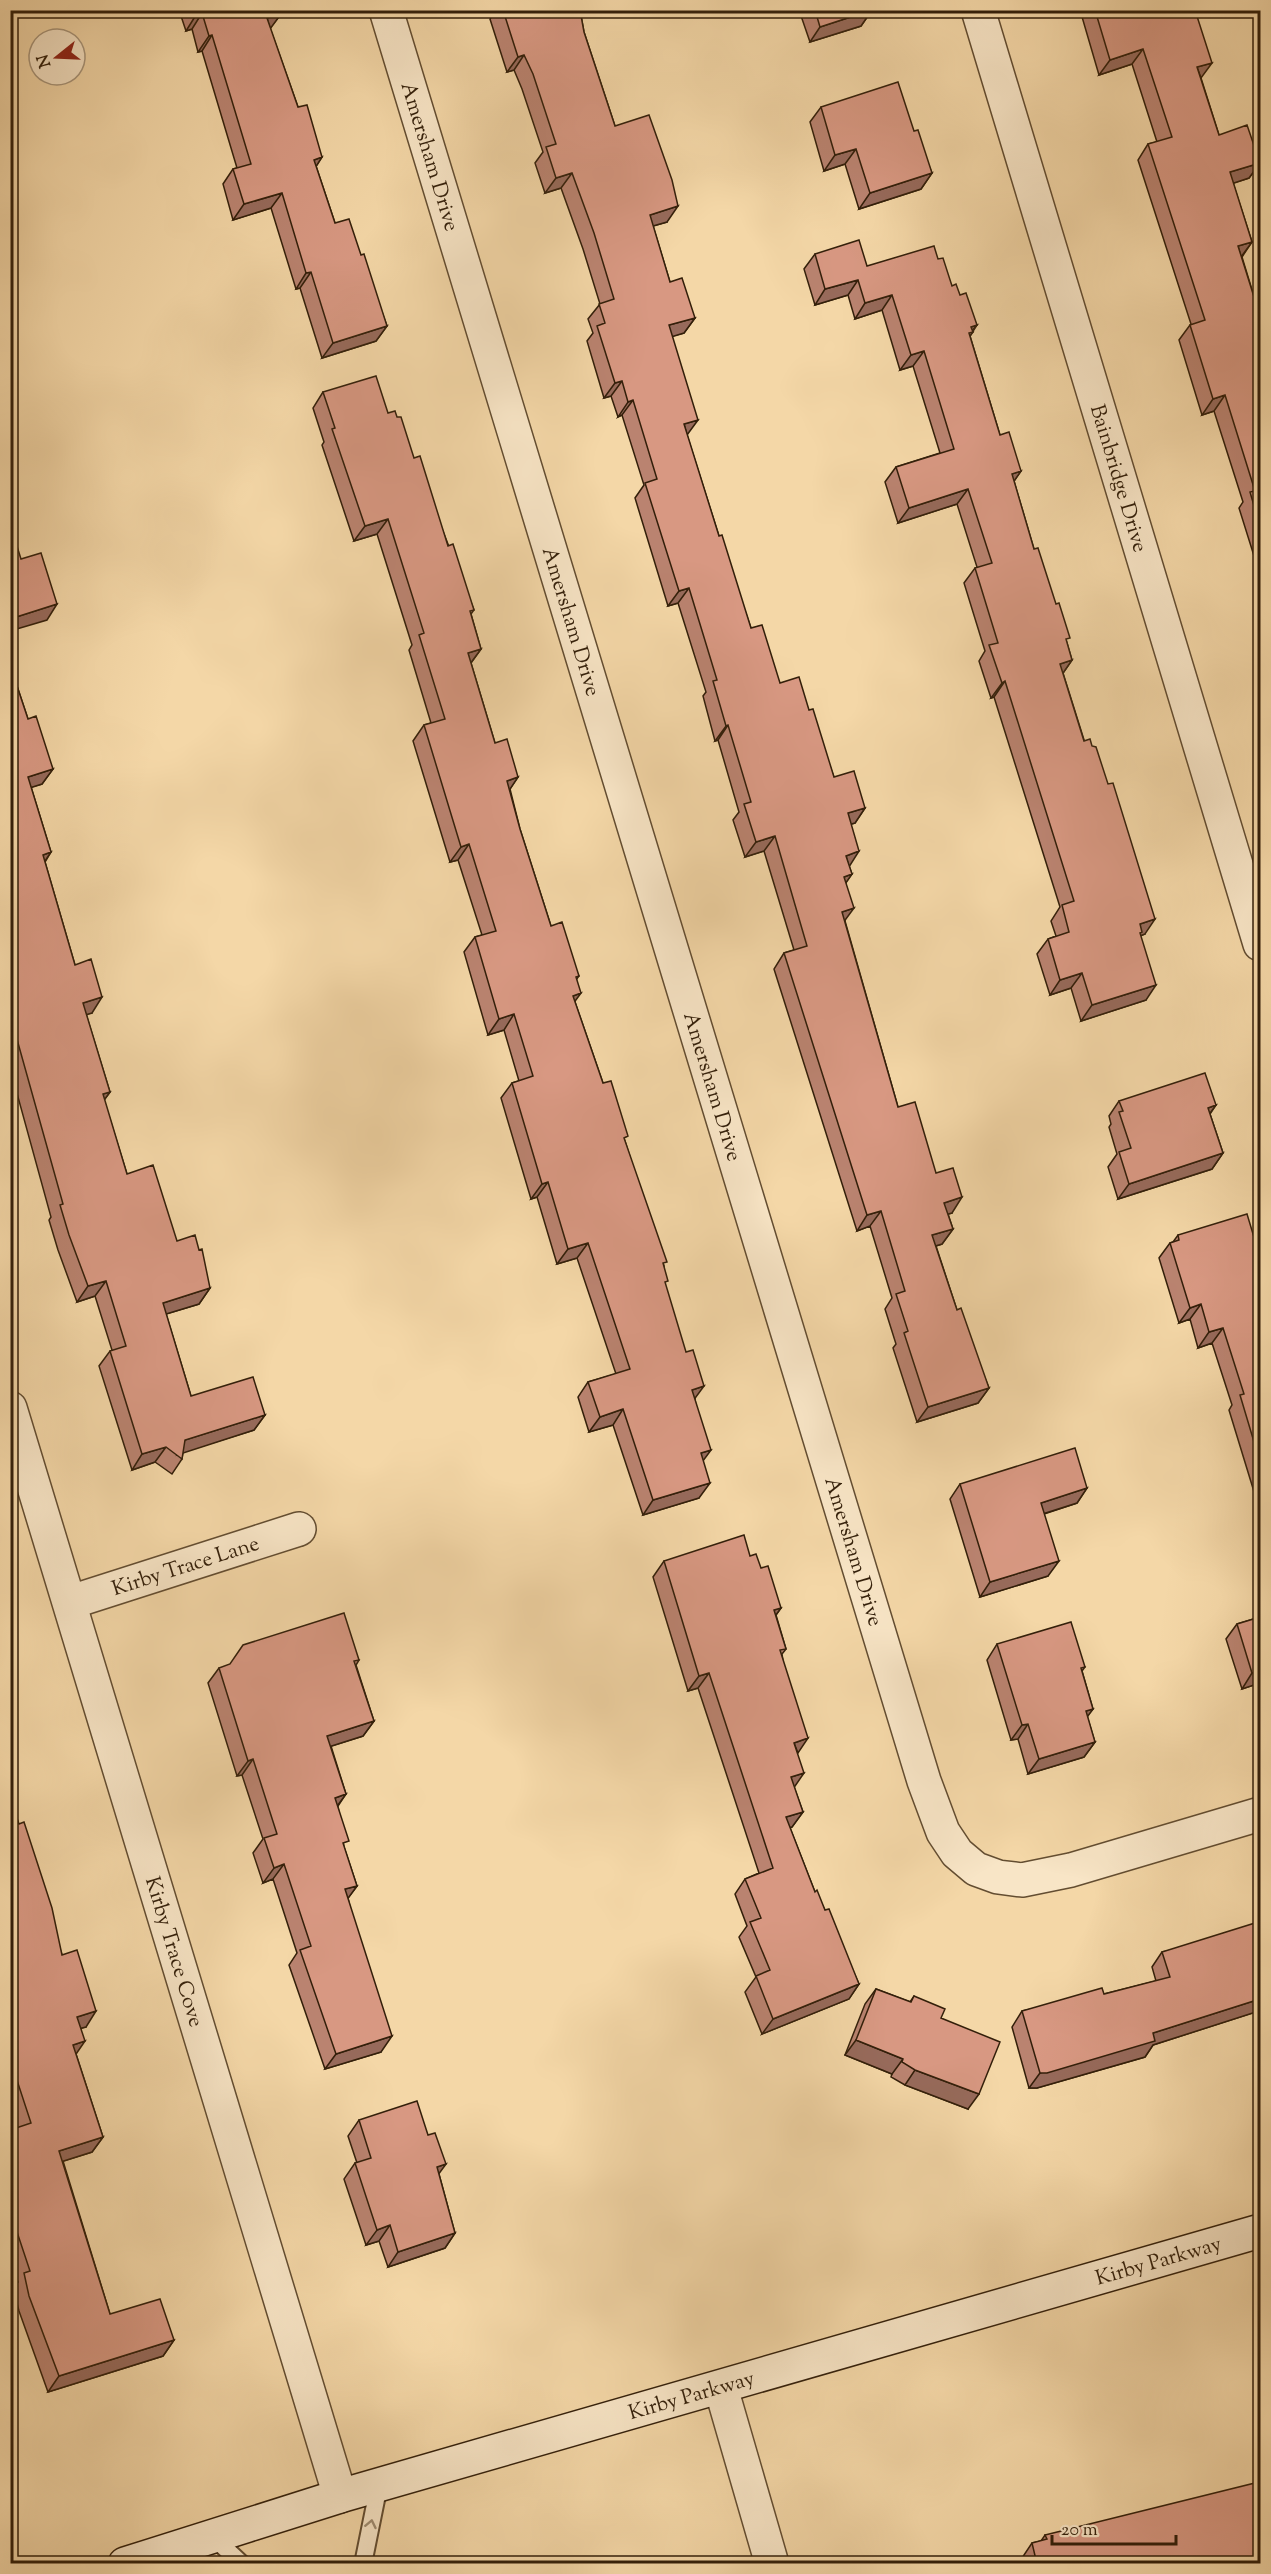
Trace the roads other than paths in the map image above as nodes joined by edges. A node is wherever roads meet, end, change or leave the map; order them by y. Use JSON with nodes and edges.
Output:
{"nodes":[{"id":1,"x":386,"y":10,"type":"edge"},
{"id":2,"x":978,"y":10,"type":"edge"},
{"id":3,"x":1260,"y":944,"type":"edge"},
{"id":4,"x":10,"y":1408,"type":"edge"},
{"id":5,"x":299,"y":1529,"type":"dead end"},
{"id":6,"x":71,"y":1602,"type":"junction"},
{"id":7,"x":1260,"y":1814,"type":"edge"},
{"id":8,"x":1260,"y":2231,"type":"edge"},
{"id":9,"x":721,"y":2388,"type":"junction"},
{"id":10,"x":380,"y":2485,"type":"junction"},
{"id":11,"x":340,"y":2496,"type":"junction"},
{"id":12,"x":212,"y":2536,"type":"junction"},
{"id":13,"x":125,"y":2564,"type":"edge"},
{"id":14,"x":242,"y":2564,"type":"edge"},
{"id":15,"x":363,"y":2564,"type":"edge"},
{"id":16,"x":772,"y":2564,"type":"edge"}],
"edges":[{"from":1,"to":7,"type":"street","name":"Amersham Drive"},
{"from":2,"to":3,"type":"street","name":"Bainbridge Drive"},
{"from":4,"to":6,"type":"street","name":"Kirby Trace Cove"},
{"from":5,"to":6,"type":"street","name":"Kirby Trace Lane"},
{"from":6,"to":11,"type":"street","name":"Kirby Trace Cove"},
{"from":8,"to":9,"type":"street","name":"Kirby Parkway"},
{"from":9,"to":10,"type":"street","name":"Kirby Parkway"},
{"from":9,"to":16,"type":"street"},
{"from":10,"to":11,"type":"street","name":"Kirby Parkway"},
{"from":15,"to":10,"type":"lane","one_way":true},
{"from":11,"to":12,"type":"street","name":"Kirby Parkway"},
{"from":12,"to":13,"type":"street","name":"Kirby Parkway"},
{"from":12,"to":14,"type":"lane"}]}
